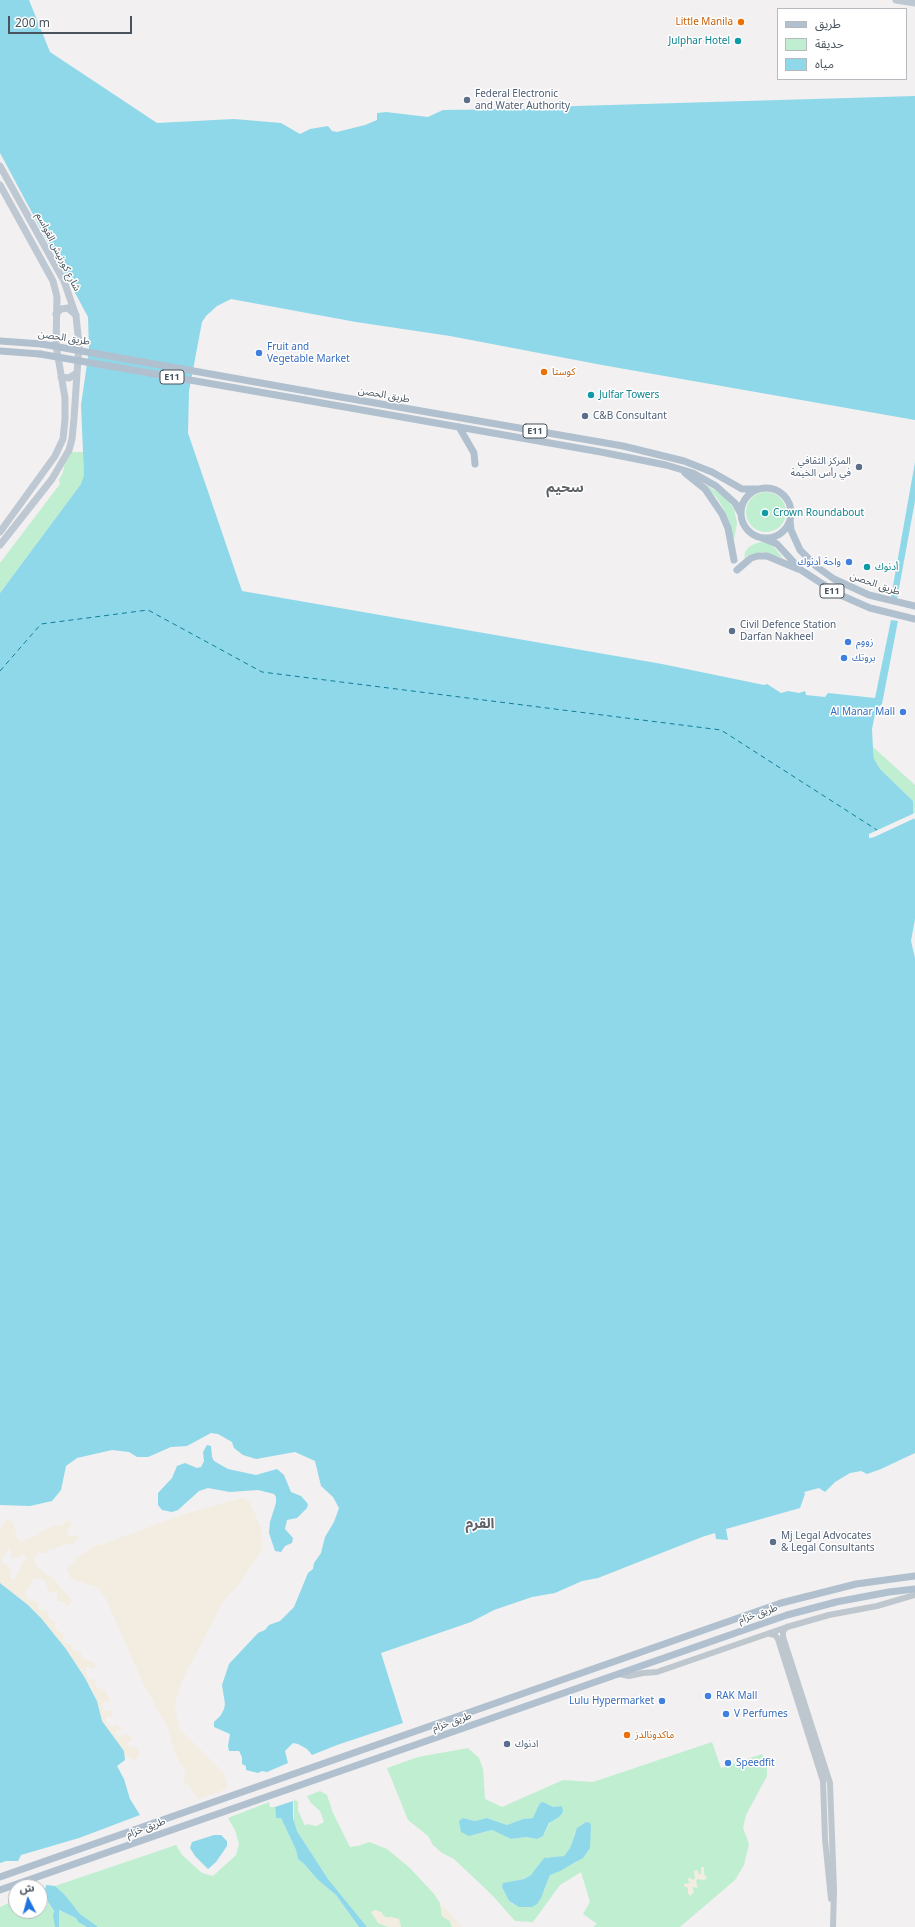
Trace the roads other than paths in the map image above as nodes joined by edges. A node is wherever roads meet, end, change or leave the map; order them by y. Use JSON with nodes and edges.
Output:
{"nodes":[{"id":1,"x":896,"y":0,"type":"edge"},
{"id":2,"x":915,"y":3,"type":"edge"},
{"id":3,"x":0,"y":166,"type":"edge"},
{"id":4,"x":0,"y":185,"type":"edge"},
{"id":5,"x":56,"y":314,"type":"junction"},
{"id":6,"x":76,"y":316,"type":"junction"},
{"id":7,"x":0,"y":341,"type":"edge"},
{"id":8,"x":0,"y":351,"type":"edge"},
{"id":9,"x":0,"y":354,"type":"edge"},
{"id":10,"x":40,"y":354,"type":"junction"},
{"id":11,"x":77,"y":373,"type":"junction"},
{"id":12,"x":61,"y":377,"type":"junction"},
{"id":13,"x":459,"y":427,"type":"junction"},
{"id":14,"x":476,"y":464,"type":"dead end"},
{"id":15,"x":666,"y":465,"type":"junction"},
{"id":16,"x":757,"y":489,"type":"junction"},
{"id":17,"x":9,"y":510,"type":"dead end"},
{"id":18,"x":741,"y":514,"type":"junction"},
{"id":19,"x":10,"y":518,"type":"junction"},
{"id":20,"x":790,"y":520,"type":"junction"},
{"id":21,"x":0,"y":532,"type":"edge"},
{"id":22,"x":762,"y":538,"type":"junction"},
{"id":23,"x":0,"y":545,"type":"edge"},
{"id":24,"x":734,"y":560,"type":"dead end"},
{"id":25,"x":737,"y":570,"type":"dead end"},
{"id":26,"x":801,"y":570,"type":"junction"},
{"id":27,"x":915,"y":606,"type":"edge"},
{"id":28,"x":914,"y":619,"type":"edge"},
{"id":29,"x":915,"y":1576,"type":"edge"},
{"id":30,"x":915,"y":1586,"type":"edge"},
{"id":31,"x":915,"y":1589,"type":"edge"},
{"id":32,"x":890,"y":1592,"type":"junction"},
{"id":33,"x":915,"y":1595,"type":"edge"},
{"id":34,"x":786,"y":1627,"type":"junction"},
{"id":35,"x":770,"y":1634,"type":"junction"},
{"id":36,"x":617,"y":1674,"type":"junction"},
{"id":37,"x":0,"y":1877,"type":"edge"},
{"id":38,"x":0,"y":1890,"type":"edge"},
{"id":39,"x":833,"y":1913,"type":"junction"},
{"id":40,"x":833,"y":1927,"type":"edge"}],
"edges":[{"from":1,"to":2,"type":"main road"},
{"from":3,"to":6,"type":"main road","name":"شارع كورنيش القواسم"},
{"from":4,"to":5,"type":"main road","name":"شارع كورنيش القواسم"},
{"from":5,"to":6,"type":"main road"},
{"from":5,"to":12,"type":"main road","name":"شارع كورنيش القواسم"},
{"from":6,"to":11,"type":"main road","name":"شارع كورنيش القواسم"},
{"from":7,"to":16,"type":"main road","name":"طريق الحصن","number":"E11","bridge":true},
{"from":8,"to":10,"type":"main road","name":"طريق الحصن","number":"E11"},
{"from":9,"to":10,"type":"main road"},
{"from":10,"to":13,"type":"main road","name":"طريق الحصن","number":"E11","bridge":true},
{"from":11,"to":12,"type":"main road"},
{"from":11,"to":23,"type":"main road","name":"شارع كورنيش القواسم"},
{"from":12,"to":19,"type":"main road","name":"شارع كورنيش القواسم"},
{"from":13,"to":14,"type":"main road"},
{"from":13,"to":15,"type":"main road","name":"طريق الحصن","number":"E11"},
{"from":15,"to":18,"type":"main road","name":"طريق الحصن","number":"E11"},
{"from":15,"to":24,"type":"main road"},
{"from":16,"to":18,"type":"main road"},
{"from":16,"to":20,"type":"main road"},
{"from":17,"to":19,"type":"main road"},
{"from":18,"to":22,"type":"main road"},
{"from":19,"to":21,"type":"main road","name":"شارع كورنيش القواسم"},
{"from":20,"to":22,"type":"main road"},
{"from":20,"to":27,"type":"main road","name":"طريق الحصن","number":"E11"},
{"from":22,"to":26,"type":"main road","number":"E11"},
{"from":25,"to":26,"type":"main road"},
{"from":26,"to":28,"type":"main road","number":"E11"},
{"from":29,"to":37,"type":"main road","name":"طريق خزام"},
{"from":30,"to":32,"type":"main road"},
{"from":31,"to":32,"type":"main road","name":"طريق خزام"},
{"from":32,"to":36,"type":"main road","name":"طريق خزام"},
{"from":33,"to":34,"type":"street"},
{"from":34,"to":35,"type":"street"},
{"from":34,"to":39,"type":"street"},
{"from":35,"to":36,"type":"street"},
{"from":35,"to":39,"type":"street"},
{"from":36,"to":38,"type":"main road","name":"طريق خزام"},
{"from":39,"to":40,"type":"street"}]}
